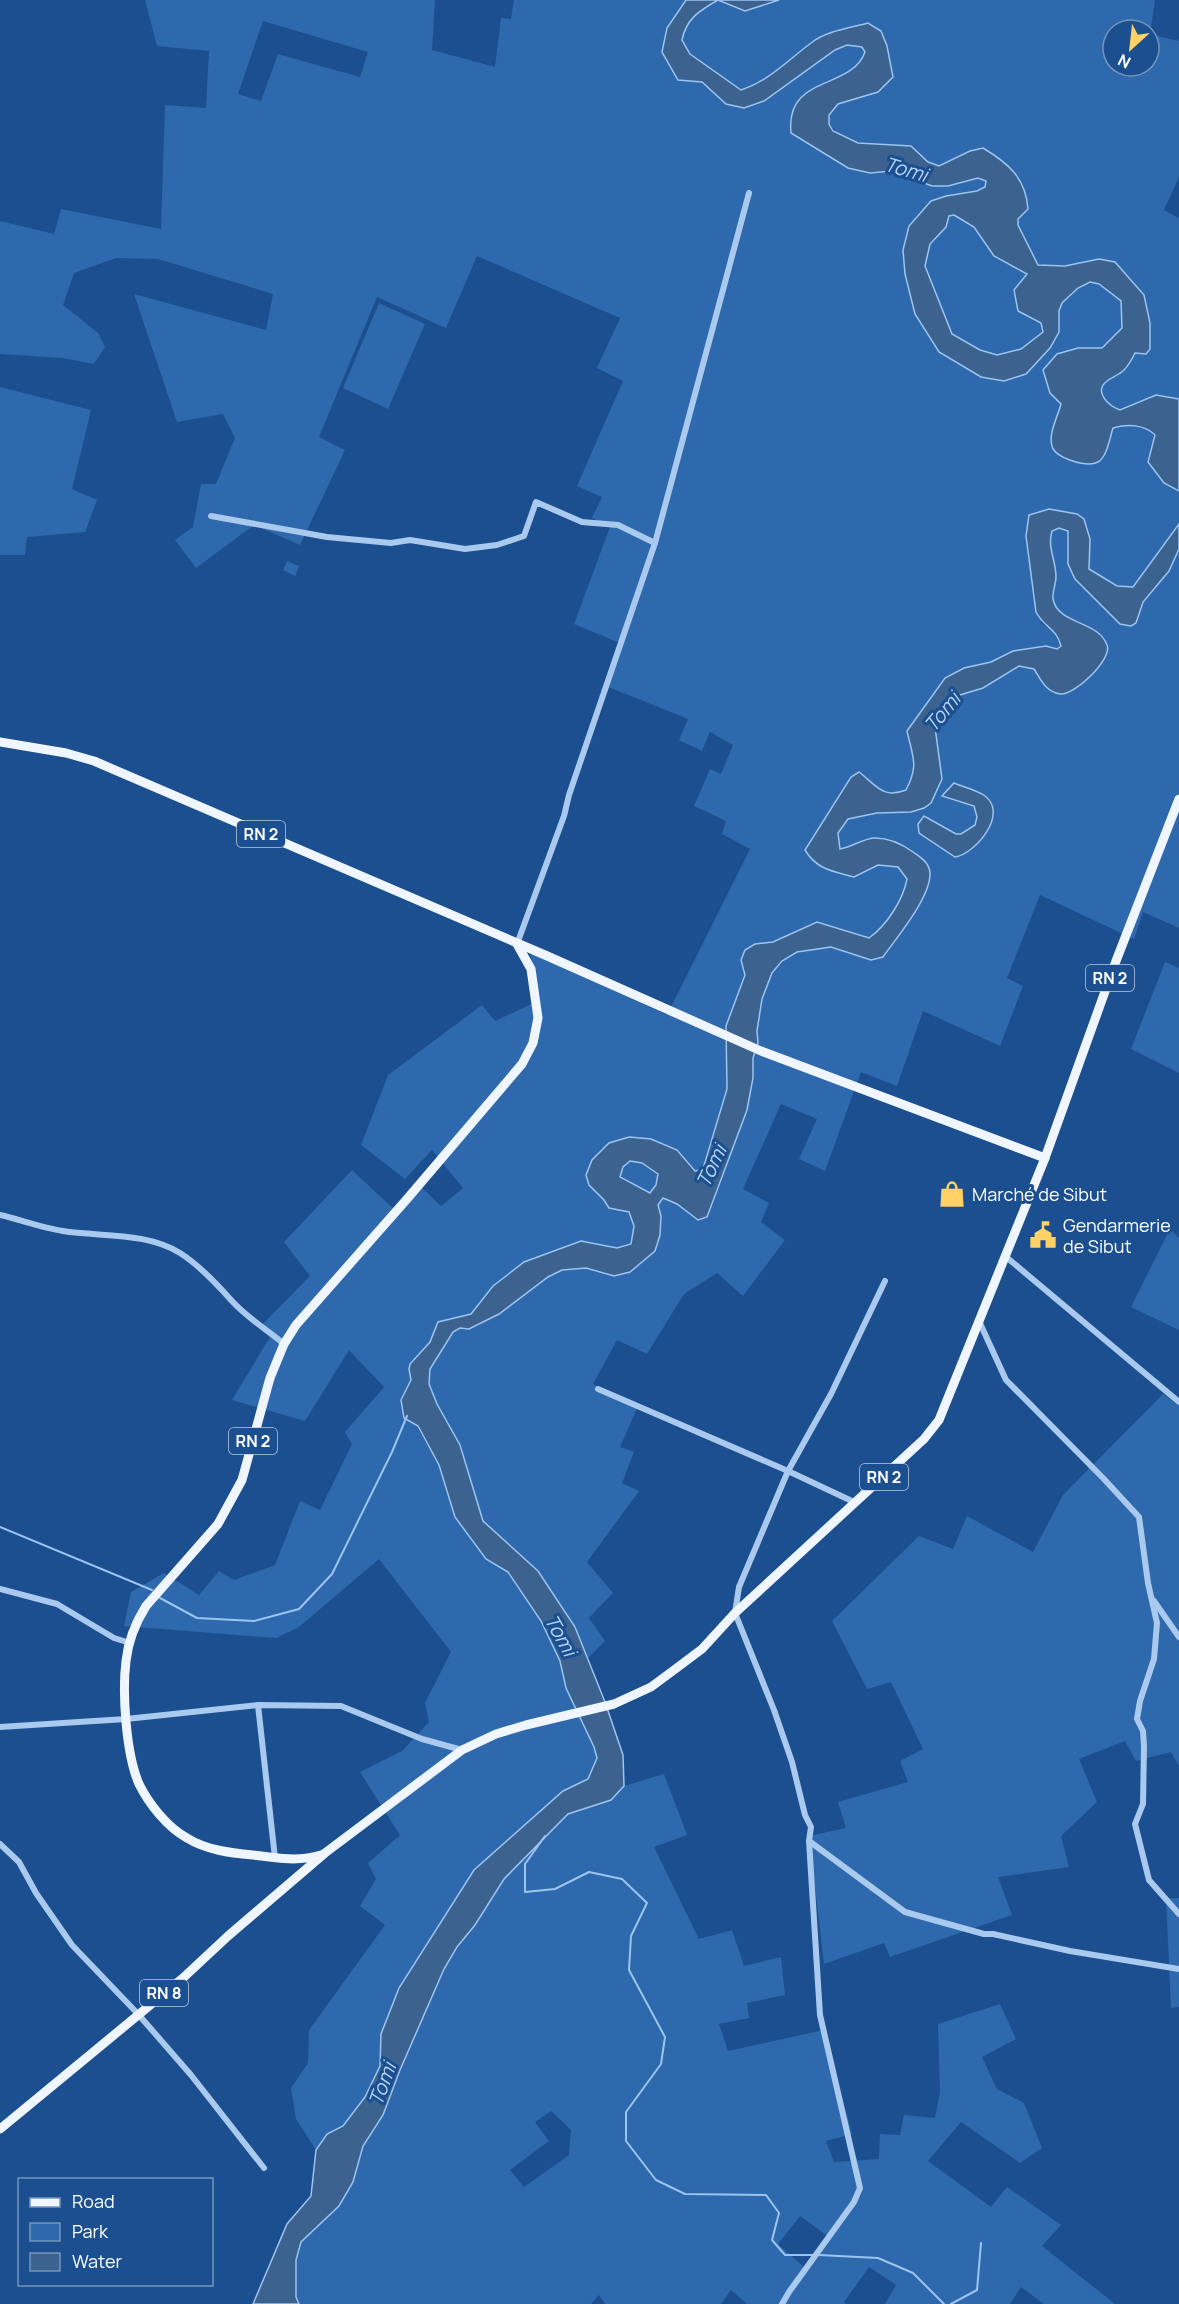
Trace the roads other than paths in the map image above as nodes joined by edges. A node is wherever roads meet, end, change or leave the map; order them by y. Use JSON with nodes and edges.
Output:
{"nodes":[{"id":1,"x":749,"y":193,"type":"dead end"},
{"id":2,"x":212,"y":516,"type":"dead end"},
{"id":3,"x":655,"y":543,"type":"junction"},
{"id":4,"x":0,"y":742,"type":"edge"},
{"id":5,"x":1179,"y":799,"type":"edge"},
{"id":6,"x":517,"y":944,"type":"junction"},
{"id":7,"x":1045,"y":1158,"type":"junction"},
{"id":8,"x":0,"y":1215,"type":"edge"},
{"id":9,"x":1005,"y":1256,"type":"junction"},
{"id":10,"x":885,"y":1281,"type":"dead end"},
{"id":11,"x":978,"y":1320,"type":"junction"},
{"id":12,"x":284,"y":1344,"type":"junction"},
{"id":13,"x":598,"y":1389,"type":"dead end"},
{"id":14,"x":1179,"y":1402,"type":"edge"},
{"id":15,"x":788,"y":1471,"type":"junction"},
{"id":16,"x":854,"y":1502,"type":"junction"},
{"id":17,"x":1148,"y":1583,"type":"junction"},
{"id":18,"x":0,"y":1588,"type":"edge"},
{"id":19,"x":735,"y":1613,"type":"junction"},
{"id":20,"x":1179,"y":1637,"type":"edge"},
{"id":21,"x":130,"y":1643,"type":"junction"},
{"id":22,"x":258,"y":1705,"type":"junction"},
{"id":23,"x":126,"y":1719,"type":"junction"},
{"id":24,"x":0,"y":1727,"type":"edge"},
{"id":25,"x":462,"y":1750,"type":"junction"},
{"id":26,"x":809,"y":1841,"type":"junction"},
{"id":27,"x":0,"y":1844,"type":"edge"},
{"id":28,"x":325,"y":1853,"type":"junction"},
{"id":29,"x":275,"y":1858,"type":"junction"},
{"id":30,"x":1179,"y":1914,"type":"edge"},
{"id":31,"x":1179,"y":1969,"type":"edge"},
{"id":32,"x":138,"y":2014,"type":"junction"},
{"id":33,"x":0,"y":2129,"type":"edge"},
{"id":34,"x":264,"y":2168,"type":"dead end"},
{"id":35,"x":783,"y":2304,"type":"edge"}],
"edges":[{"from":1,"to":3,"type":"street"},
{"from":2,"to":3,"type":"street"},
{"from":3,"to":6,"type":"street"},
{"from":4,"to":6,"type":"main road","number":"RN 2"},
{"from":5,"to":7,"type":"main road","number":"RN 2"},
{"from":6,"to":7,"type":"main road","number":"RN 2"},
{"from":6,"to":12,"type":"main road","number":"RN 2"},
{"from":7,"to":9,"type":"main road","number":"RN 2"},
{"from":8,"to":12,"type":"street"},
{"from":9,"to":11,"type":"main road","number":"RN 2"},
{"from":9,"to":14,"type":"street"},
{"from":10,"to":15,"type":"street"},
{"from":11,"to":16,"type":"main road","number":"RN 2"},
{"from":11,"to":17,"type":"street"},
{"from":12,"to":21,"type":"main road","number":"RN 2"},
{"from":13,"to":15,"type":"street"},
{"from":15,"to":16,"type":"street"},
{"from":15,"to":19,"type":"street"},
{"from":16,"to":19,"type":"main road","number":"RN 2"},
{"from":17,"to":20,"type":"street"},
{"from":17,"to":30,"type":"street"},
{"from":18,"to":21,"type":"street"},
{"from":19,"to":25,"type":"main road","number":"RN 2"},
{"from":19,"to":26,"type":"street"},
{"from":21,"to":23,"type":"main road","number":"RN 2"},
{"from":22,"to":23,"type":"street"},
{"from":22,"to":25,"type":"street"},
{"from":22,"to":29,"type":"street"},
{"from":23,"to":24,"type":"street"},
{"from":23,"to":29,"type":"main road","number":"RN 2"},
{"from":25,"to":28,"type":"main road","number":"RN 2"},
{"from":26,"to":31,"type":"street"},
{"from":26,"to":35,"type":"street"},
{"from":27,"to":32,"type":"street"},
{"from":28,"to":29,"type":"main road","number":"RN 2"},
{"from":28,"to":32,"type":"main road","number":"RN 8"},
{"from":32,"to":33,"type":"main road","number":"RN 8"},
{"from":32,"to":34,"type":"street"}]}
